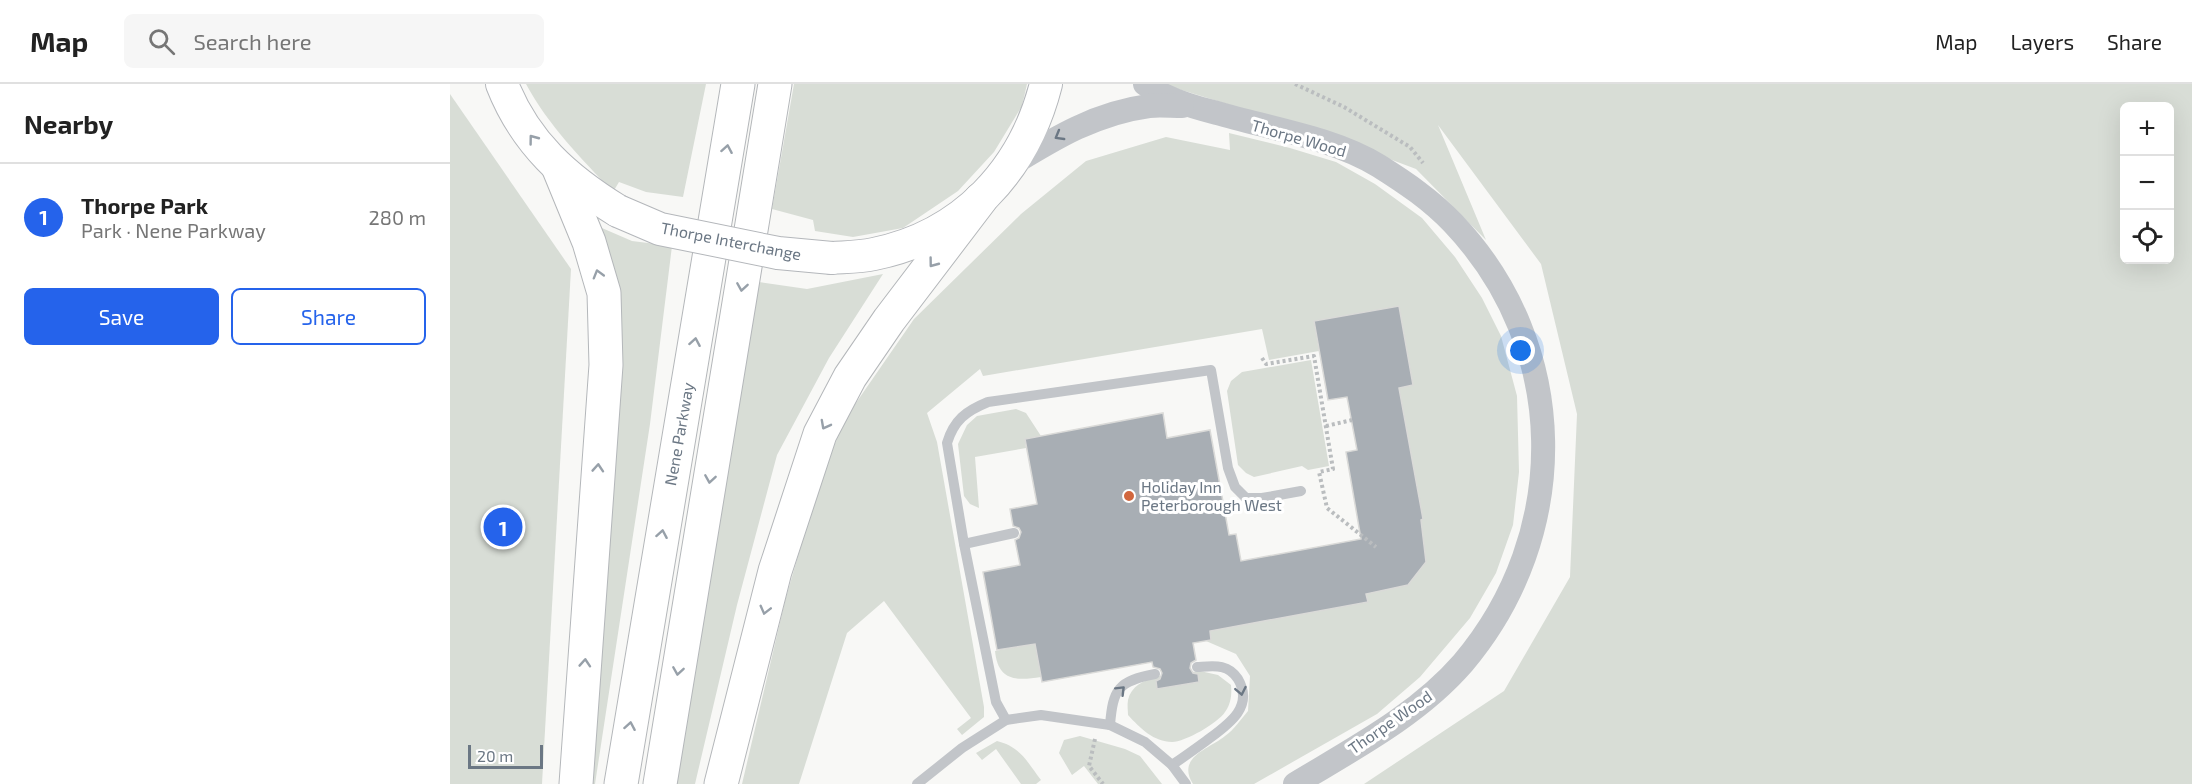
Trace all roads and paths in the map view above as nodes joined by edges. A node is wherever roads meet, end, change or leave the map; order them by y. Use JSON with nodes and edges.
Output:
{"nodes":[{"id":1,"x":738,"y":84,"type":"edge"},
{"id":2,"x":775,"y":84,"type":"edge"},
{"id":3,"x":1046,"y":84,"type":"edge"},
{"id":4,"x":1145,"y":84,"type":"edge"},
{"id":5,"x":501,"y":91,"type":"edge"},
{"id":6,"x":1190,"y":106,"type":"junction"},
{"id":7,"x":1011,"y":166,"type":"junction"},
{"id":8,"x":559,"y":169,"type":"junction"},
{"id":9,"x":981,"y":200,"type":"junction"},
{"id":10,"x":1262,"y":358,"type":"dead end"},
{"id":11,"x":1352,"y":420,"type":"dead end"},
{"id":12,"x":1326,"y":426,"type":"junction"},
{"id":13,"x":1301,"y":491,"type":"dead end"},
{"id":14,"x":1014,"y":533,"type":"dead end"},
{"id":15,"x":964,"y":544,"type":"junction"},
{"id":16,"x":1376,"y":547,"type":"dead end"},
{"id":17,"x":1197,"y":667,"type":"dead end"},
{"id":18,"x":1155,"y":674,"type":"dead end"},
{"id":19,"x":1006,"y":720,"type":"junction"},
{"id":20,"x":1110,"y":725,"type":"junction"},
{"id":21,"x":1172,"y":765,"type":"junction"},
{"id":22,"x":576,"y":784,"type":"edge"},
{"id":23,"x":621,"y":784,"type":"edge"},
{"id":24,"x":660,"y":784,"type":"edge"},
{"id":25,"x":721,"y":784,"type":"edge"},
{"id":26,"x":917,"y":784,"type":"edge"},
{"id":27,"x":1186,"y":784,"type":"edge"},
{"id":28,"x":1295,"y":784,"type":"edge"}],
"edges":[{"from":23,"to":1,"type":"highway","name":"Nene Parkway","one_way":true},
{"from":2,"to":24,"type":"highway","one_way":true},
{"from":3,"to":7,"type":"main road","name":"Thorpe Interchange"},
{"from":4,"to":6,"type":"street","name":"Thorpe Wood"},
{"from":8,"to":5,"type":"main road","name":"Thorpe Interchange","one_way":true},
{"from":6,"to":7,"type":"street","name":"Thorpe Wood","one_way":true},
{"from":6,"to":28,"type":"street","name":"Thorpe Wood"},
{"from":7,"to":9,"type":"main road","name":"Thorpe Interchange"},
{"from":8,"to":9,"type":"main road","name":"Thorpe Interchange","bridge":true},
{"from":22,"to":8,"type":"highway","one_way":true},
{"from":9,"to":25,"type":"highway","one_way":true},
{"from":10,"to":12,"type":"path"},
{"from":11,"to":12,"type":"path"},
{"from":12,"to":16,"type":"path"},
{"from":13,"to":15,"type":"lane"},
{"from":14,"to":15,"type":"lane"},
{"from":15,"to":19,"type":"lane"},
{"from":17,"to":21,"type":"lane","one_way":true},
{"from":20,"to":18,"type":"lane","one_way":true},
{"from":19,"to":20,"type":"lane"},
{"from":19,"to":26,"type":"lane"},
{"from":20,"to":21,"type":"lane"},
{"from":21,"to":27,"type":"lane"}]}
